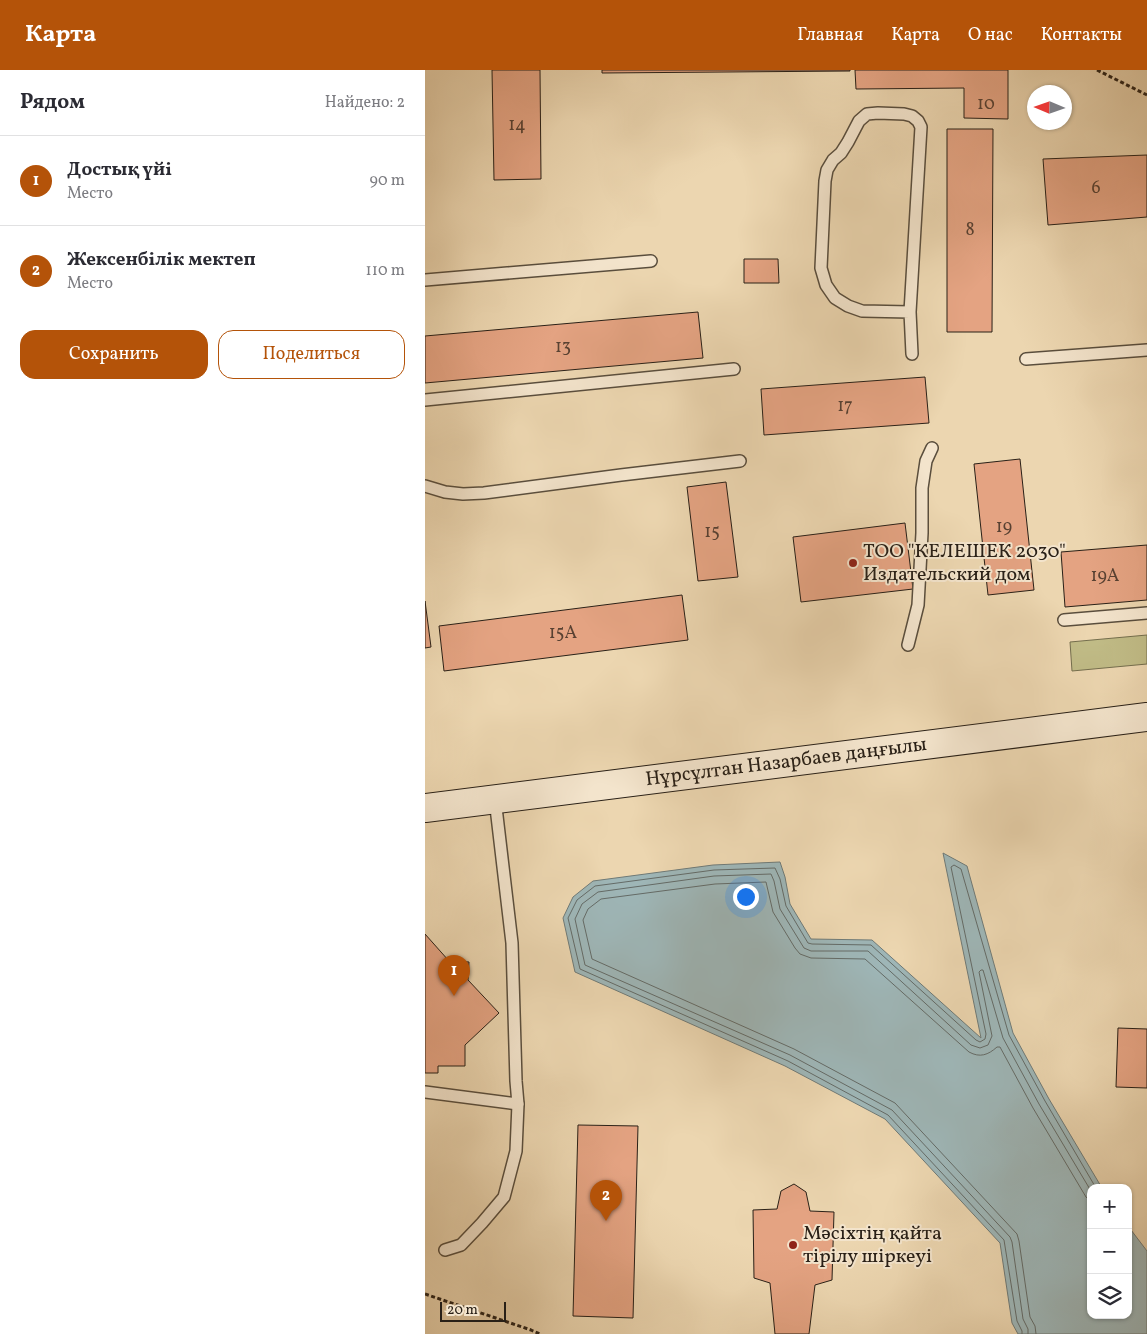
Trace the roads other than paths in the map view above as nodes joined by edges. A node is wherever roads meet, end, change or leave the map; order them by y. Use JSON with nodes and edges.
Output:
{"nodes":[{"id":1,"x":651,"y":261,"type":"dead end"},
{"id":2,"x":425,"y":280,"type":"edge"},
{"id":3,"x":910,"y":312,"type":"junction"},
{"id":4,"x":1147,"y":350,"type":"edge"},
{"id":5,"x":911,"y":354,"type":"dead end"},
{"id":6,"x":1026,"y":358,"type":"dead end"},
{"id":7,"x":734,"y":369,"type":"dead end"},
{"id":8,"x":425,"y":400,"type":"edge"},
{"id":9,"x":932,"y":448,"type":"dead end"},
{"id":10,"x":740,"y":461,"type":"dead end"},
{"id":11,"x":425,"y":486,"type":"edge"},
{"id":12,"x":1147,"y":613,"type":"edge"},
{"id":13,"x":1064,"y":620,"type":"dead end"},
{"id":14,"x":909,"y":646,"type":"dead end"},
{"id":15,"x":1147,"y":717,"type":"edge"},
{"id":16,"x":495,"y":799,"type":"junction"},
{"id":17,"x":425,"y":808,"type":"edge"},
{"id":18,"x":425,"y":1092,"type":"edge"},
{"id":19,"x":518,"y":1104,"type":"junction"},
{"id":20,"x":445,"y":1250,"type":"dead end"}],
"edges":[{"from":1,"to":2,"type":"lane"},
{"from":3,"to":3,"type":"lane"},
{"from":3,"to":5,"type":"lane"},
{"from":4,"to":6,"type":"lane"},
{"from":7,"to":8,"type":"lane"},
{"from":9,"to":14,"type":"lane"},
{"from":10,"to":11,"type":"lane"},
{"from":12,"to":13,"type":"lane"},
{"from":15,"to":16,"type":"main road","name":"Нұрсұлтан Назарбаев даңғылы"},
{"from":16,"to":17,"type":"main road","name":"Нұрсұлтан Назарбаев даңғылы"},
{"from":16,"to":19,"type":"lane"},
{"from":18,"to":19,"type":"lane"},
{"from":19,"to":20,"type":"lane"}]}
